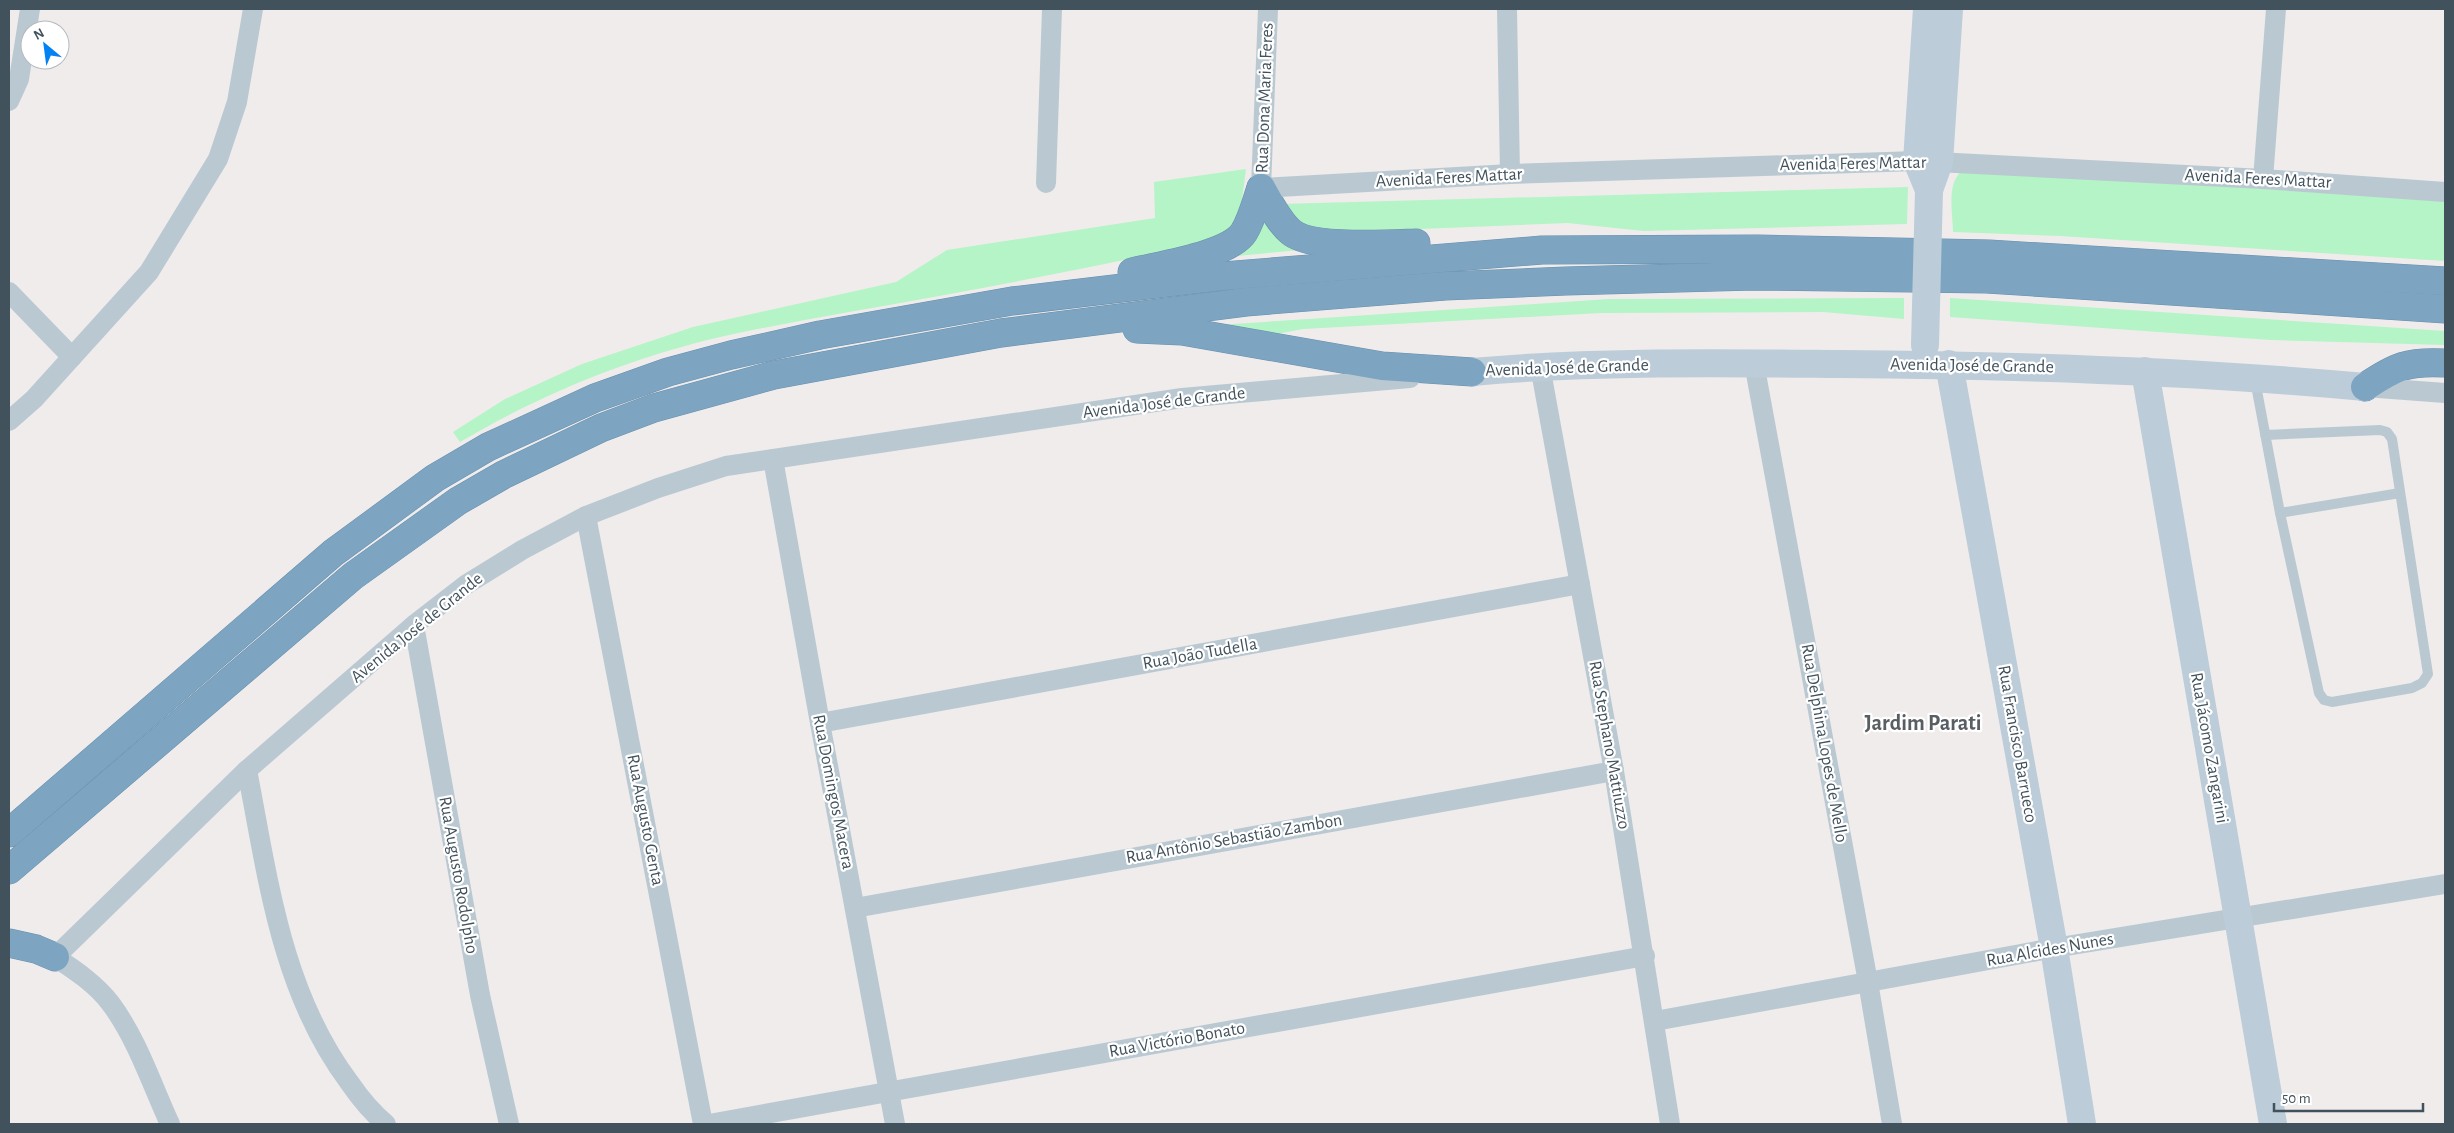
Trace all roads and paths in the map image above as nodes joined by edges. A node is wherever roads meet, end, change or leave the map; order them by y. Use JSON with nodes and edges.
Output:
{"nodes":[{"id":1,"x":30,"y":9,"type":"edge"},
{"id":2,"x":252,"y":9,"type":"edge"},
{"id":3,"x":1052,"y":9,"type":"edge"},
{"id":4,"x":1268,"y":9,"type":"edge"},
{"id":5,"x":1507,"y":9,"type":"edge"},
{"id":6,"x":1928,"y":9,"type":"edge"},
{"id":7,"x":1949,"y":9,"type":"edge"},
{"id":8,"x":2276,"y":9,"type":"edge"},
{"id":9,"x":9,"y":101,"type":"edge"},
{"id":10,"x":1928,"y":161,"type":"junction"},
{"id":11,"x":1510,"y":174,"type":"junction"},
{"id":12,"x":2263,"y":179,"type":"junction"},
{"id":13,"x":1046,"y":183,"type":"dead end"},
{"id":14,"x":1261,"y":188,"type":"junction"},
{"id":15,"x":2445,"y":192,"type":"edge"},
{"id":16,"x":1542,"y":250,"type":"junction"},
{"id":17,"x":2445,"y":281,"type":"edge"},
{"id":18,"x":9,"y":292,"type":"edge"},
{"id":19,"x":1012,"y":301,"type":"junction"},
{"id":20,"x":2445,"y":309,"type":"edge"},
{"id":21,"x":1001,"y":333,"type":"junction"},
{"id":22,"x":72,"y":357,"type":"junction"},
{"id":23,"x":1933,"y":358,"type":"junction"},
{"id":24,"x":1754,"y":363,"type":"junction"},
{"id":25,"x":2445,"y":363,"type":"edge"},
{"id":26,"x":1540,"y":366,"type":"junction"},
{"id":27,"x":2145,"y":371,"type":"junction"},
{"id":28,"x":1472,"y":372,"type":"junction"},
{"id":29,"x":2254,"y":376,"type":"junction"},
{"id":30,"x":2365,"y":387,"type":"junction"},
{"id":31,"x":2445,"y":393,"type":"edge"},
{"id":32,"x":9,"y":422,"type":"edge"},
{"id":33,"x":2265,"y":435,"type":"junction"},
{"id":34,"x":773,"y":459,"type":"junction"},
{"id":35,"x":2400,"y":493,"type":"junction"},
{"id":36,"x":2280,"y":514,"type":"junction"},
{"id":37,"x":586,"y":516,"type":"junction"},
{"id":38,"x":1580,"y":584,"type":"junction"},
{"id":39,"x":414,"y":625,"type":"junction"},
{"id":40,"x":820,"y":723,"type":"junction"},
{"id":41,"x":247,"y":770,"type":"junction"},
{"id":42,"x":1614,"y":771,"type":"junction"},
{"id":43,"x":9,"y":833,"type":"edge"},
{"id":44,"x":9,"y":870,"type":"edge"},
{"id":45,"x":2445,"y":884,"type":"edge"},
{"id":46,"x":855,"y":908,"type":"junction"},
{"id":47,"x":2237,"y":918,"type":"junction"},
{"id":48,"x":9,"y":942,"type":"edge"},
{"id":49,"x":2054,"y":948,"type":"junction"},
{"id":50,"x":1645,"y":956,"type":"junction"},
{"id":51,"x":55,"y":958,"type":"junction"},
{"id":52,"x":1868,"y":982,"type":"junction"},
{"id":53,"x":1655,"y":1021,"type":"junction"},
{"id":54,"x":889,"y":1093,"type":"junction"},
{"id":55,"x":170,"y":1124,"type":"edge"},
{"id":56,"x":386,"y":1124,"type":"edge"},
{"id":57,"x":509,"y":1124,"type":"edge"},
{"id":58,"x":703,"y":1124,"type":"edge"},
{"id":59,"x":709,"y":1124,"type":"edge"},
{"id":60,"x":895,"y":1124,"type":"edge"},
{"id":61,"x":1670,"y":1124,"type":"edge"},
{"id":62,"x":1892,"y":1124,"type":"edge"},
{"id":63,"x":2082,"y":1124,"type":"edge"},
{"id":64,"x":2273,"y":1124,"type":"edge"}],
"edges":[{"from":1,"to":9,"type":"street"},
{"from":2,"to":22,"type":"street"},
{"from":3,"to":13,"type":"street"},
{"from":4,"to":14,"type":"street","name":"Rua Dona Maria Feres"},
{"from":5,"to":11,"type":"street"},
{"from":6,"to":10,"type":"street"},
{"from":7,"to":10,"type":"street"},
{"from":8,"to":12,"type":"street"},
{"from":10,"to":11,"type":"street","name":"Avenida Feres Mattar"},
{"from":10,"to":12,"type":"street","name":"Avenida Feres Mattar"},
{"from":10,"to":23,"type":"street","name":"Rua Francisco Barrueco","bridge":true},
{"from":11,"to":14,"type":"street","name":"Avenida Feres Mattar"},
{"from":12,"to":15,"type":"street","name":"Avenida Feres Mattar"},
{"from":14,"to":16,"type":"highway"},
{"from":14,"to":19,"type":"highway"},
{"from":16,"to":17,"type":"highway"},
{"from":16,"to":19,"type":"highway"},
{"from":18,"to":22,"type":"street"},
{"from":19,"to":43,"type":"highway"},
{"from":20,"to":21,"type":"highway"},
{"from":21,"to":28,"type":"highway"},
{"from":21,"to":44,"type":"highway"},
{"from":22,"to":32,"type":"street"},
{"from":23,"to":24,"type":"street","name":"Avenida José de Grande"},
{"from":23,"to":27,"type":"street","name":"Avenida José de Grande"},
{"from":23,"to":49,"type":"street","name":"Rua Francisco Barrueco"},
{"from":24,"to":26,"type":"street","name":"Avenida José de Grande"},
{"from":24,"to":52,"type":"street","name":"Rua Delphina Lopes de Mello"},
{"from":25,"to":30,"type":"highway"},
{"from":26,"to":28,"type":"street","name":"Avenida José de Grande"},
{"from":26,"to":38,"type":"street","name":"Rua Stephano Mattiuzzo"},
{"from":27,"to":29,"type":"street","name":"Avenida José de Grande"},
{"from":27,"to":47,"type":"street","name":"Rua Jácomo Zangarini"},
{"from":28,"to":34,"type":"street","name":"Avenida José de Grande"},
{"from":29,"to":30,"type":"street","name":"Avenida José de Grande"},
{"from":29,"to":33,"type":"lane"},
{"from":30,"to":31,"type":"street","name":"Avenida José de Grande"},
{"from":33,"to":35,"type":"lane"},
{"from":33,"to":36,"type":"lane"},
{"from":34,"to":37,"type":"street","name":"Avenida José de Grande"},
{"from":34,"to":40,"type":"street","name":"Rua Domingos Macera"},
{"from":35,"to":36,"type":"lane"},
{"from":35,"to":36,"type":"lane"},
{"from":37,"to":39,"type":"street","name":"Avenida José de Grande"},
{"from":37,"to":58,"type":"street","name":"Rua Augusto Genta"},
{"from":38,"to":40,"type":"street","name":"Rua João Tudella"},
{"from":38,"to":42,"type":"street","name":"Rua Stephano Mattiuzzo"},
{"from":39,"to":41,"type":"street","name":"Avenida José de Grande"},
{"from":39,"to":57,"type":"street","name":"Rua Augusto Rodolpho"},
{"from":40,"to":46,"type":"street","name":"Rua Domingos Macera"},
{"from":41,"to":51,"type":"street","name":"Avenida José de Grande"},
{"from":41,"to":56,"type":"street"},
{"from":42,"to":46,"type":"street","name":"Rua Antônio Sebastião Zambon"},
{"from":42,"to":50,"type":"street","name":"Rua Stephano Mattiuzzo"},
{"from":45,"to":47,"type":"street","name":"Rua Alcides Nunes"},
{"from":46,"to":54,"type":"street","name":"Rua Domingos Macera"},
{"from":47,"to":49,"type":"street","name":"Rua Alcides Nunes"},
{"from":47,"to":64,"type":"street","name":"Rua Jácomo Zangarini"},
{"from":48,"to":51,"type":"highway"},
{"from":49,"to":52,"type":"street","name":"Rua Alcides Nunes"},
{"from":49,"to":63,"type":"street","name":"Rua Francisco Barrueco"},
{"from":50,"to":53,"type":"street","name":"Rua Stephano Mattiuzzo"},
{"from":50,"to":54,"type":"street","name":"Rua Victório Bonato"},
{"from":51,"to":55,"type":"street"},
{"from":52,"to":53,"type":"street","name":"Rua Alcides Nunes"},
{"from":52,"to":62,"type":"street","name":"Rua Delphina Lopes de Mello"},
{"from":53,"to":61,"type":"street","name":"Rua Stephano Mattiuzzo"},
{"from":54,"to":59,"type":"street","name":"Rua Victório Bonato"},
{"from":54,"to":60,"type":"street","name":"Rua Domingos Macera"}]}
